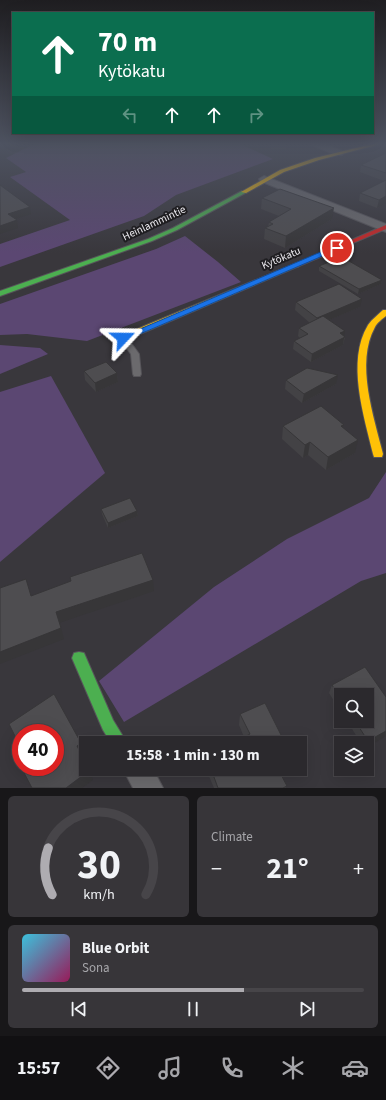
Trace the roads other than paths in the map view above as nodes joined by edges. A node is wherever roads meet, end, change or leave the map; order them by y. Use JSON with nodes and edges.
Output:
{"nodes":[{"id":1,"x":263,"y":180,"type":"edge"},
{"id":2,"x":266,"y":180,"type":"edge"},
{"id":3,"x":385,"y":227,"type":"edge"},
{"id":4,"x":0,"y":294,"type":"edge"},
{"id":5,"x":386,"y":312,"type":"edge"},
{"id":6,"x":123,"y":338,"type":"joint"},
{"id":7,"x":137,"y":374,"type":"dead end"},
{"id":8,"x":378,"y":454,"type":"dead end"},
{"id":9,"x":79,"y":658,"type":"dead end"},
{"id":10,"x":115,"y":736,"type":"edge"},
{"id":11,"x":141,"y":776,"type":"edge"},
{"id":12,"x":149,"y":788,"type":"edge"}],
"edges":[{"from":1,"to":4,"type":"street","name":"Heinlammintie"},
{"from":2,"to":3,"type":"street"},
{"from":3,"to":6,"type":"street","name":"Kytökatu"},
{"from":5,"to":8,"type":"street"},
{"from":6,"to":7,"type":"lane"},
{"from":9,"to":10,"type":"street"},
{"from":11,"to":12,"type":"street"}]}
